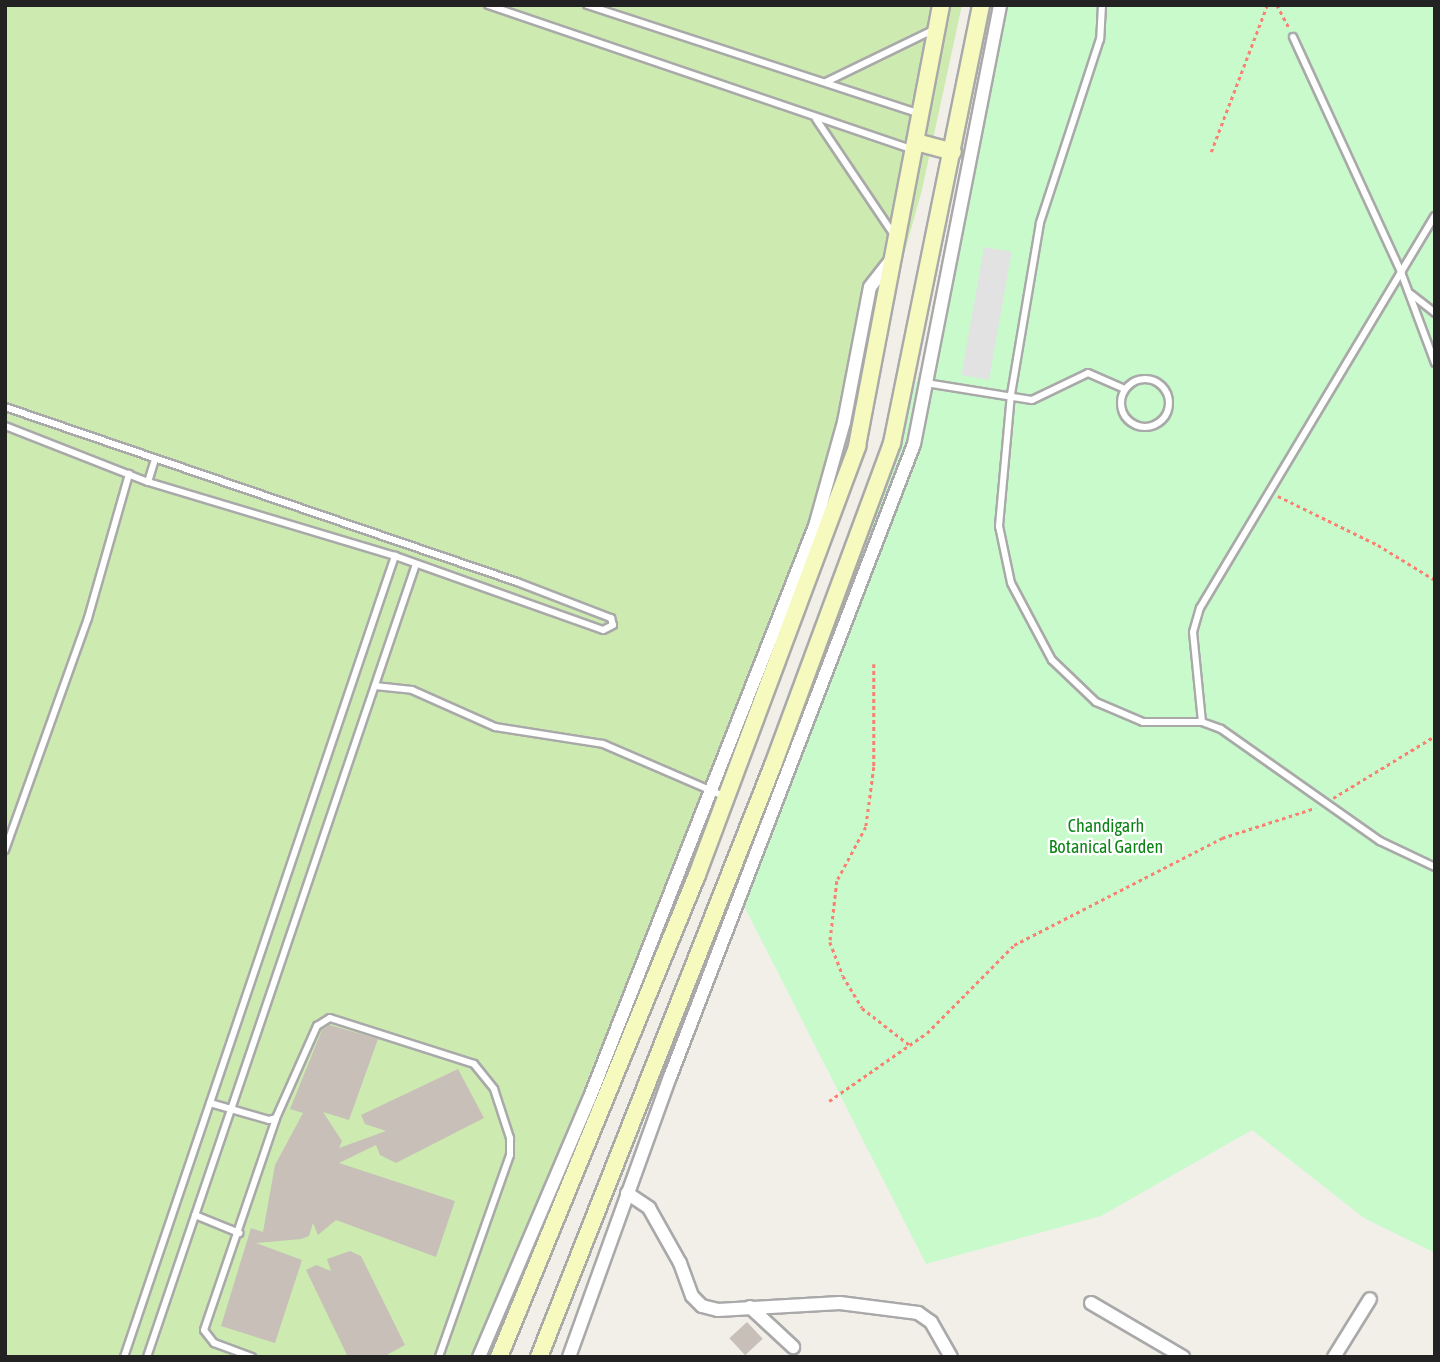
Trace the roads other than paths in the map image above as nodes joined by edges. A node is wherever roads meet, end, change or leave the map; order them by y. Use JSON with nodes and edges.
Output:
{"nodes":[{"id":1,"x":488,"y":5,"type":"edge"},
{"id":2,"x":587,"y":5,"type":"edge"},
{"id":3,"x":981,"y":5,"type":"edge"},
{"id":4,"x":1000,"y":5,"type":"edge"},
{"id":5,"x":1102,"y":5,"type":"edge"},
{"id":6,"x":940,"y":6,"type":"edge"},
{"id":7,"x":937,"y":28,"type":"junction"},
{"id":8,"x":1293,"y":37,"type":"road end"},
{"id":9,"x":826,"y":82,"type":"junction"},
{"id":10,"x":921,"y":114,"type":"junction"},
{"id":11,"x":816,"y":119,"type":"junction"},
{"id":12,"x":915,"y":146,"type":"junction"},
{"id":13,"x":953,"y":152,"type":"junction"},
{"id":14,"x":1435,"y":216,"type":"edge"},
{"id":15,"x":897,"y":239,"type":"junction"},
{"id":16,"x":1401,"y":272,"type":"junction"},
{"id":17,"x":1409,"y":293,"type":"junction"},
{"id":18,"x":1435,"y":313,"type":"edge"},
{"id":19,"x":1435,"y":363,"type":"edge"},
{"id":20,"x":926,"y":383,"type":"junction"},
{"id":21,"x":1125,"y":389,"type":"junction"},
{"id":22,"x":1010,"y":399,"type":"junction"},
{"id":23,"x":5,"y":407,"type":"edge"},
{"id":24,"x":5,"y":426,"type":"edge"},
{"id":25,"x":155,"y":459,"type":"junction"},
{"id":26,"x":129,"y":474,"type":"junction"},
{"id":27,"x":148,"y":482,"type":"junction"},
{"id":28,"x":395,"y":556,"type":"junction"},
{"id":29,"x":416,"y":564,"type":"junction"},
{"id":30,"x":375,"y":686,"type":"junction"},
{"id":31,"x":1202,"y":722,"type":"junction"},
{"id":32,"x":719,"y":794,"type":"junction"},
{"id":33,"x":5,"y":850,"type":"edge"},
{"id":34,"x":1435,"y":867,"type":"edge"},
{"id":35,"x":210,"y":1103,"type":"junction"},
{"id":36,"x":231,"y":1109,"type":"junction"},
{"id":37,"x":276,"y":1118,"type":"junction"},
{"id":38,"x":627,"y":1193,"type":"junction"},
{"id":39,"x":195,"y":1215,"type":"junction"},
{"id":40,"x":239,"y":1233,"type":"junction"},
{"id":41,"x":1370,"y":1298,"type":"dead end"},
{"id":42,"x":1091,"y":1303,"type":"dead end"},
{"id":43,"x":750,"y":1307,"type":"junction"},
{"id":44,"x":793,"y":1348,"type":"dead end"},
{"id":45,"x":124,"y":1357,"type":"edge"},
{"id":46,"x":147,"y":1357,"type":"edge"},
{"id":47,"x":252,"y":1357,"type":"edge"},
{"id":48,"x":439,"y":1357,"type":"edge"},
{"id":49,"x":480,"y":1357,"type":"edge"},
{"id":50,"x":499,"y":1357,"type":"edge"},
{"id":51,"x":539,"y":1357,"type":"edge"},
{"id":52,"x":569,"y":1357,"type":"edge"},
{"id":53,"x":951,"y":1357,"type":"edge"},
{"id":54,"x":1183,"y":1357,"type":"edge"},
{"id":55,"x":1334,"y":1357,"type":"edge"}],
"edges":[{"from":1,"to":11,"type":"lane"},
{"from":2,"to":9,"type":"lane"},
{"from":3,"to":13,"type":"main road"},
{"from":4,"to":20,"type":"street"},
{"from":5,"to":22,"type":"lane"},
{"from":6,"to":7,"type":"main road"},
{"from":7,"to":9,"type":"lane"},
{"from":7,"to":10,"type":"main road"},
{"from":8,"to":16,"type":"lane"},
{"from":9,"to":10,"type":"lane"},
{"from":10,"to":12,"type":"main road"},
{"from":11,"to":12,"type":"lane"},
{"from":11,"to":15,"type":"lane"},
{"from":12,"to":13,"type":"main road"},
{"from":12,"to":15,"type":"main road"},
{"from":13,"to":51,"type":"main road"},
{"from":14,"to":16,"type":"lane"},
{"from":15,"to":32,"type":"main road"},
{"from":16,"to":17,"type":"lane"},
{"from":16,"to":31,"type":"lane"},
{"from":17,"to":18,"type":"lane"},
{"from":17,"to":19,"type":"lane"},
{"from":20,"to":22,"type":"lane"},
{"from":20,"to":38,"type":"street"},
{"from":21,"to":21,"type":"lane"},
{"from":21,"to":22,"type":"lane"},
{"from":22,"to":31,"type":"lane"},
{"from":23,"to":25,"type":"lane"},
{"from":24,"to":26,"type":"lane"},
{"from":25,"to":27,"type":"lane"},
{"from":25,"to":29,"type":"lane"},
{"from":26,"to":27,"type":"lane"},
{"from":26,"to":33,"type":"lane"},
{"from":27,"to":28,"type":"lane"},
{"from":28,"to":29,"type":"lane"},
{"from":28,"to":35,"type":"lane"},
{"from":29,"to":30,"type":"lane"},
{"from":30,"to":32,"type":"lane"},
{"from":30,"to":36,"type":"lane"},
{"from":31,"to":34,"type":"lane"},
{"from":32,"to":49,"type":"street"},
{"from":32,"to":50,"type":"main road"},
{"from":35,"to":36,"type":"lane"},
{"from":35,"to":45,"type":"lane"},
{"from":36,"to":37,"type":"lane"},
{"from":36,"to":39,"type":"lane"},
{"from":37,"to":40,"type":"lane"},
{"from":37,"to":48,"type":"lane"},
{"from":38,"to":43,"type":"street"},
{"from":38,"to":52,"type":"street"},
{"from":39,"to":40,"type":"lane"},
{"from":39,"to":46,"type":"lane"},
{"from":40,"to":47,"type":"lane"},
{"from":41,"to":55,"type":"street"},
{"from":42,"to":54,"type":"street"},
{"from":43,"to":44,"type":"street"},
{"from":43,"to":53,"type":"street"}]}
